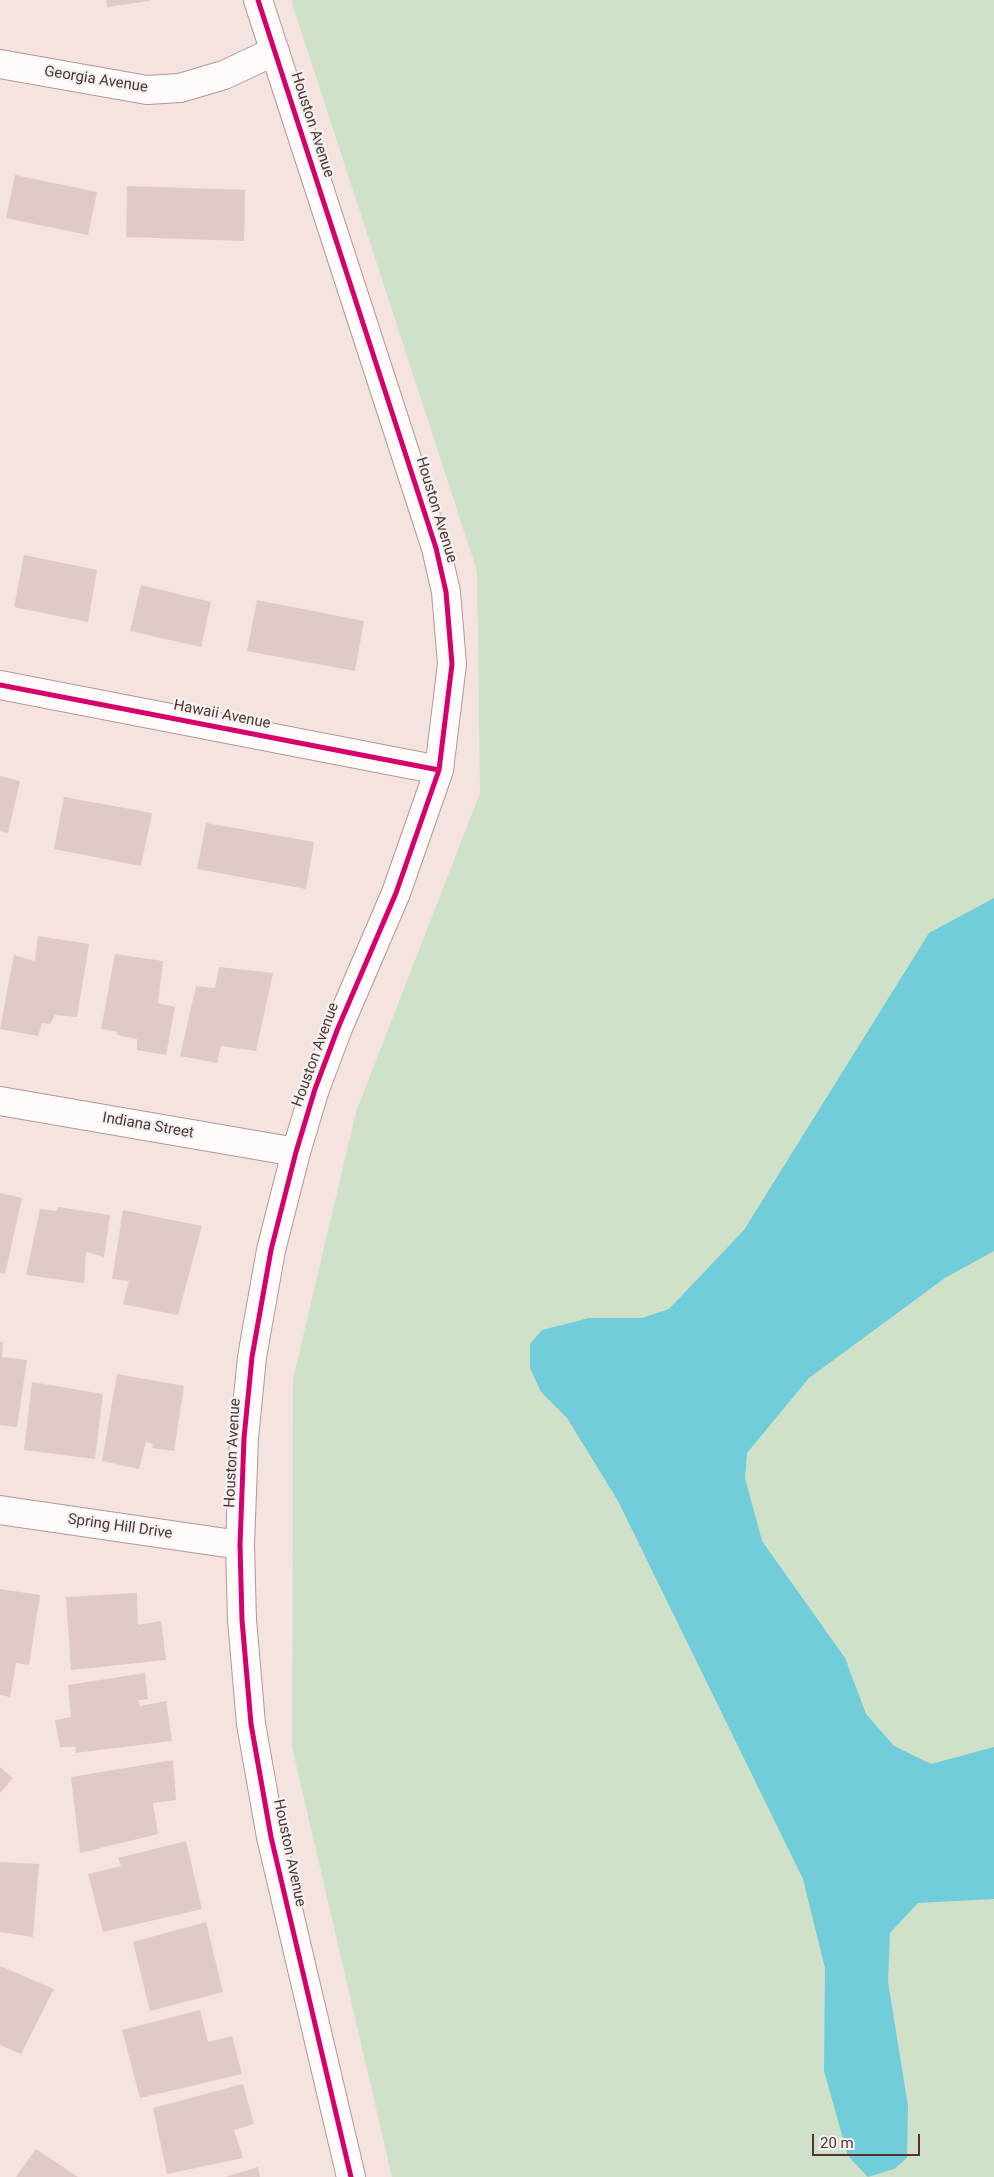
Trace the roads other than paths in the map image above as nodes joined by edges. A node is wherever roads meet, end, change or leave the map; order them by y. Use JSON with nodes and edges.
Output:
{"nodes":[{"id":1,"x":258,"y":0,"type":"edge"},
{"id":2,"x":275,"y":51,"type":"junction"},
{"id":3,"x":0,"y":64,"type":"edge"},
{"id":4,"x":0,"y":685,"type":"edge"},
{"id":5,"x":439,"y":770,"type":"junction"},
{"id":6,"x":0,"y":1101,"type":"edge"},
{"id":7,"x":296,"y":1152,"type":"junction"},
{"id":8,"x":0,"y":1510,"type":"edge"},
{"id":9,"x":240,"y":1545,"type":"junction"},
{"id":10,"x":351,"y":2177,"type":"edge"}],
"edges":[{"from":1,"to":2,"type":"street","name":"Houston Avenue"},
{"from":2,"to":3,"type":"street","name":"Georgia Avenue"},
{"from":2,"to":5,"type":"street","name":"Houston Avenue"},
{"from":4,"to":5,"type":"street","name":"Hawaii Avenue"},
{"from":5,"to":7,"type":"street","name":"Houston Avenue"},
{"from":6,"to":7,"type":"street","name":"Indiana Street"},
{"from":7,"to":9,"type":"street","name":"Houston Avenue"},
{"from":8,"to":9,"type":"street","name":"Spring Hill Drive"},
{"from":9,"to":10,"type":"street","name":"Houston Avenue"}]}
